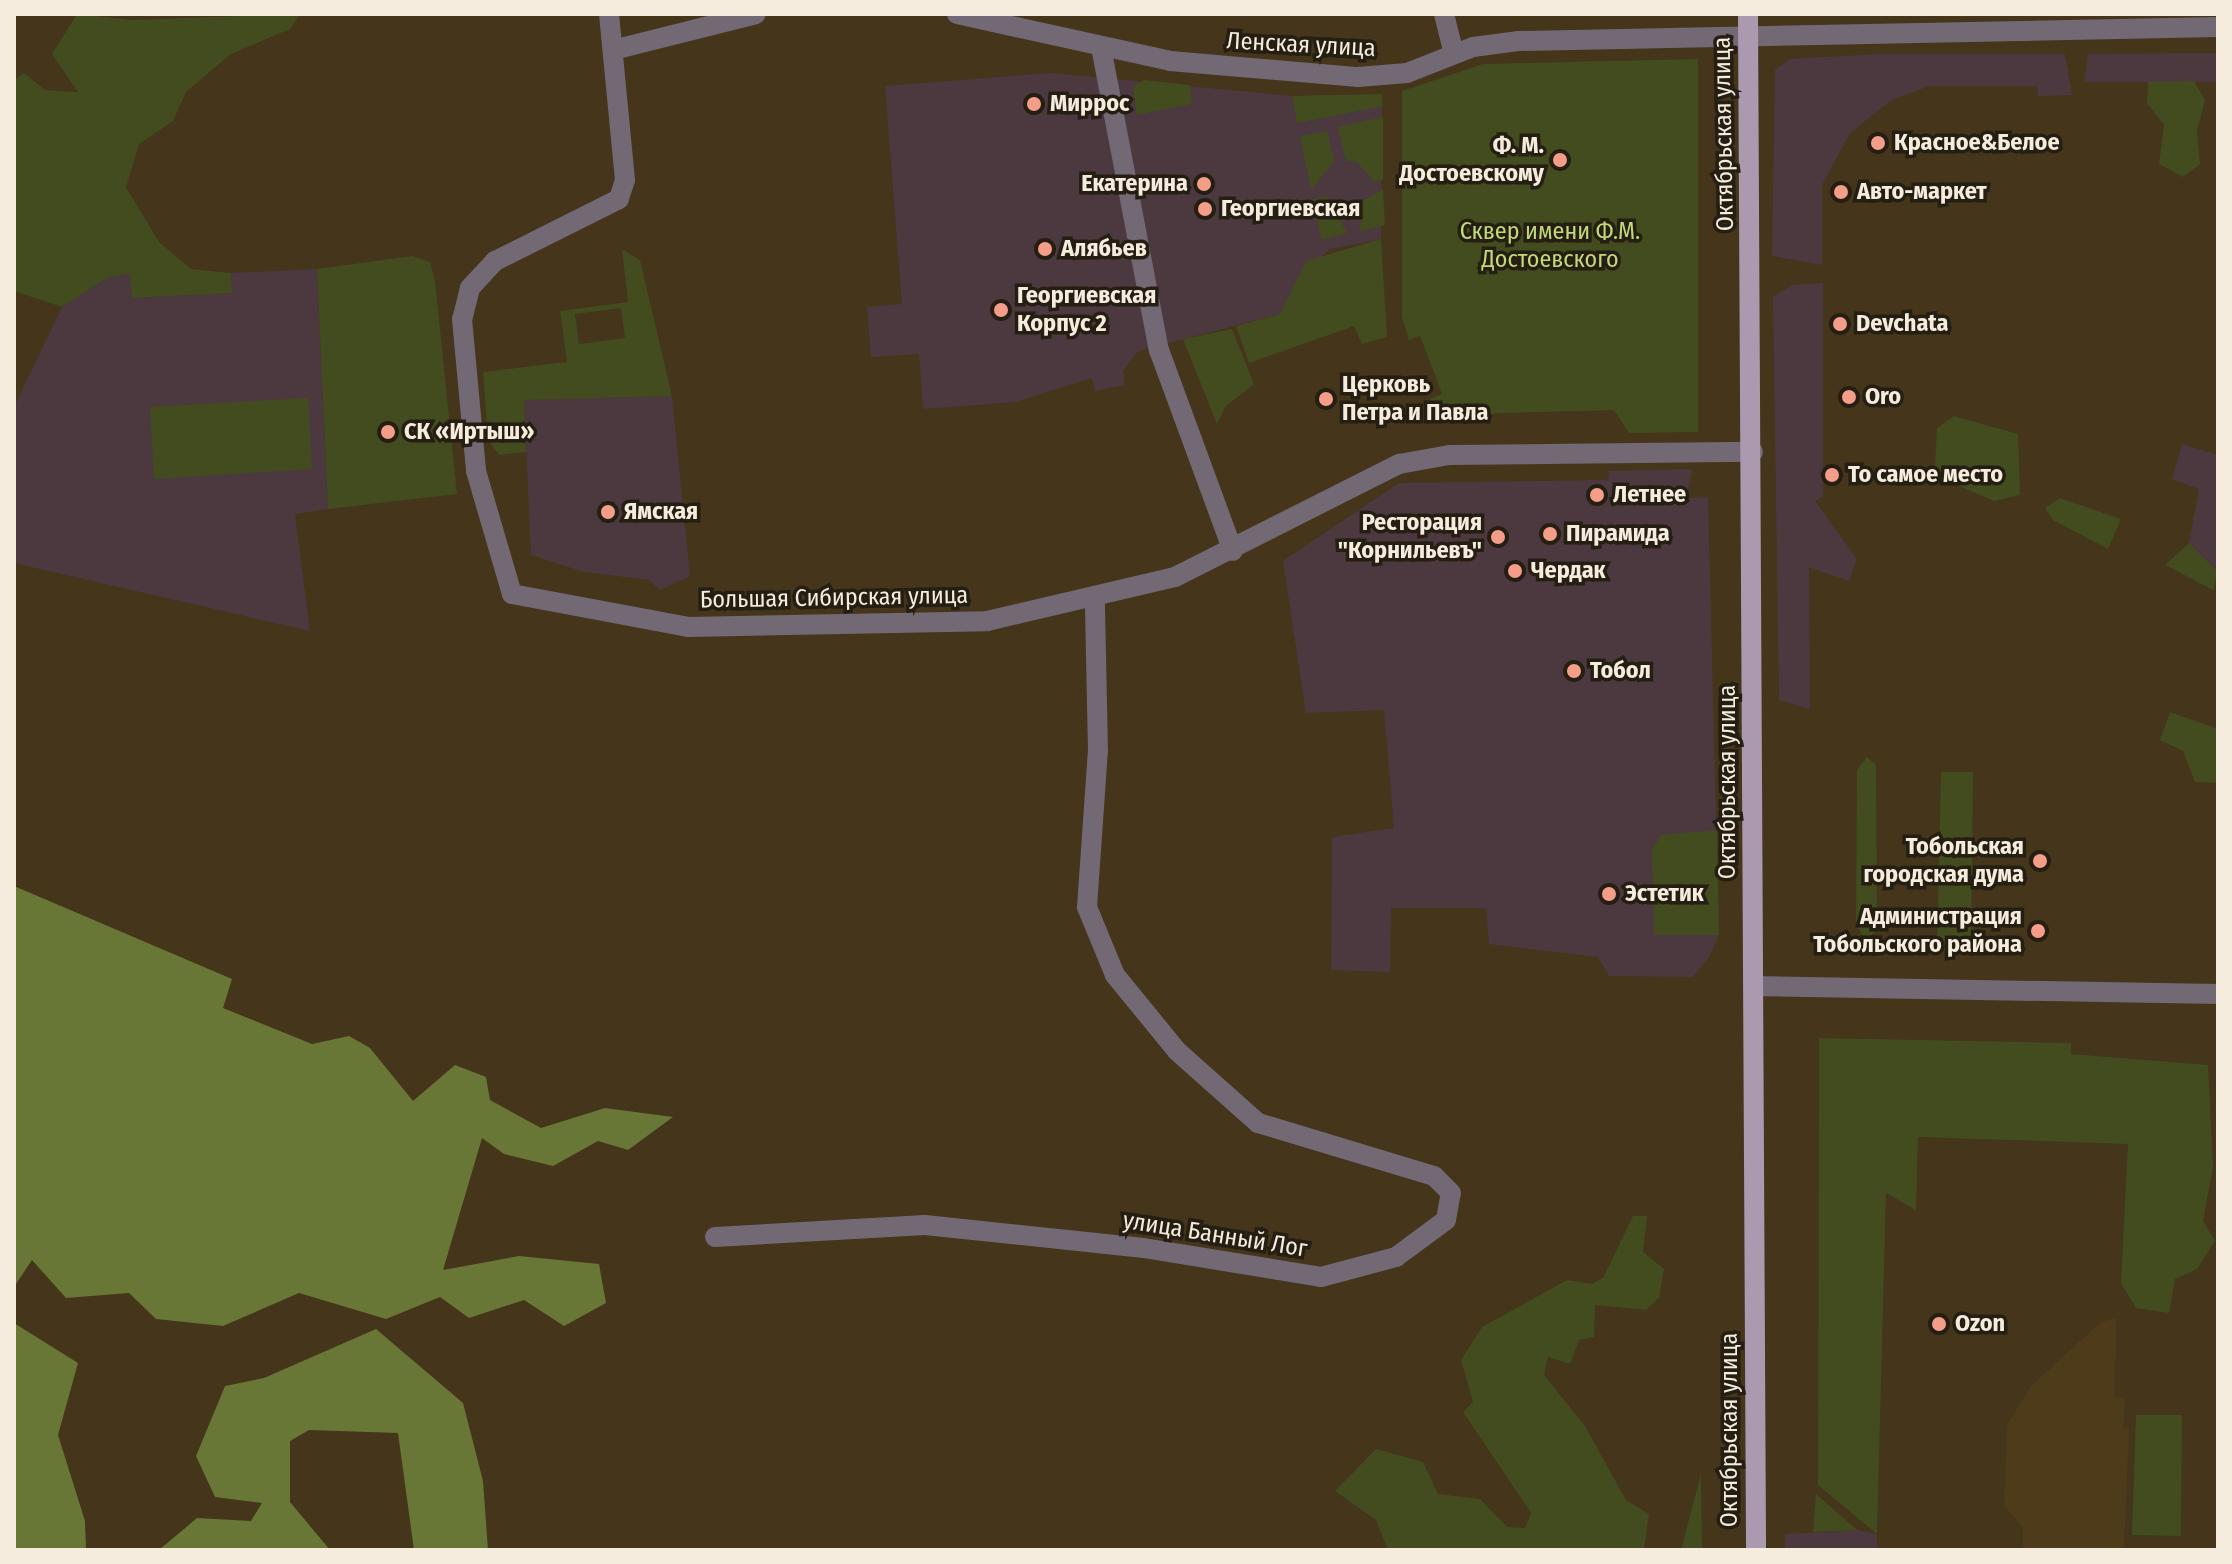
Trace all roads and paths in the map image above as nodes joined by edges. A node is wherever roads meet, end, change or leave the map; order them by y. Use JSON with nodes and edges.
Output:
{"nodes":[{"id":1,"x":609,"y":14,"type":"edge"},
{"id":2,"x":756,"y":14,"type":"edge"},
{"id":3,"x":957,"y":14,"type":"edge"},
{"id":4,"x":1444,"y":14,"type":"edge"},
{"id":5,"x":1748,"y":14,"type":"edge"},
{"id":6,"x":2218,"y":27,"type":"edge"},
{"id":7,"x":1749,"y":35,"type":"junction"},
{"id":8,"x":1101,"y":47,"type":"junction"},
{"id":9,"x":613,"y":50,"type":"junction"},
{"id":10,"x":1454,"y":54,"type":"junction"},
{"id":11,"x":1753,"y":452,"type":"junction"},
{"id":12,"x":1233,"y":551,"type":"junction"},
{"id":13,"x":1095,"y":602,"type":"junction"},
{"id":14,"x":1754,"y":986,"type":"junction"},
{"id":15,"x":2218,"y":994,"type":"edge"},
{"id":16,"x":715,"y":1237,"type":"dead end"},
{"id":17,"x":1756,"y":1550,"type":"edge"}],
"edges":[{"from":1,"to":9,"type":"street","name":"Большая Сибирская улица"},
{"from":2,"to":9,"type":"street"},
{"from":3,"to":8,"type":"street","name":"Ленская улица"},
{"from":4,"to":10,"type":"street"},
{"from":5,"to":7,"type":"main road","name":"Октябрьская улица"},
{"from":6,"to":7,"type":"street","name":"Ленская улица"},
{"from":7,"to":10,"type":"street","name":"Ленская улица"},
{"from":7,"to":11,"type":"main road","name":"Октябрьская улица"},
{"from":8,"to":10,"type":"street","name":"Ленская улица"},
{"from":8,"to":12,"type":"street"},
{"from":9,"to":13,"type":"street","name":"Большая Сибирская улица"},
{"from":11,"to":12,"type":"street","name":"Большая Сибирская улица"},
{"from":11,"to":14,"type":"main road","name":"Октябрьская улица"},
{"from":12,"to":13,"type":"street","name":"Большая Сибирская улица"},
{"from":13,"to":16,"type":"street","name":"улица Банный Лог"},
{"from":14,"to":15,"type":"street"},
{"from":14,"to":17,"type":"main road","name":"Октябрьская улица"}]}
